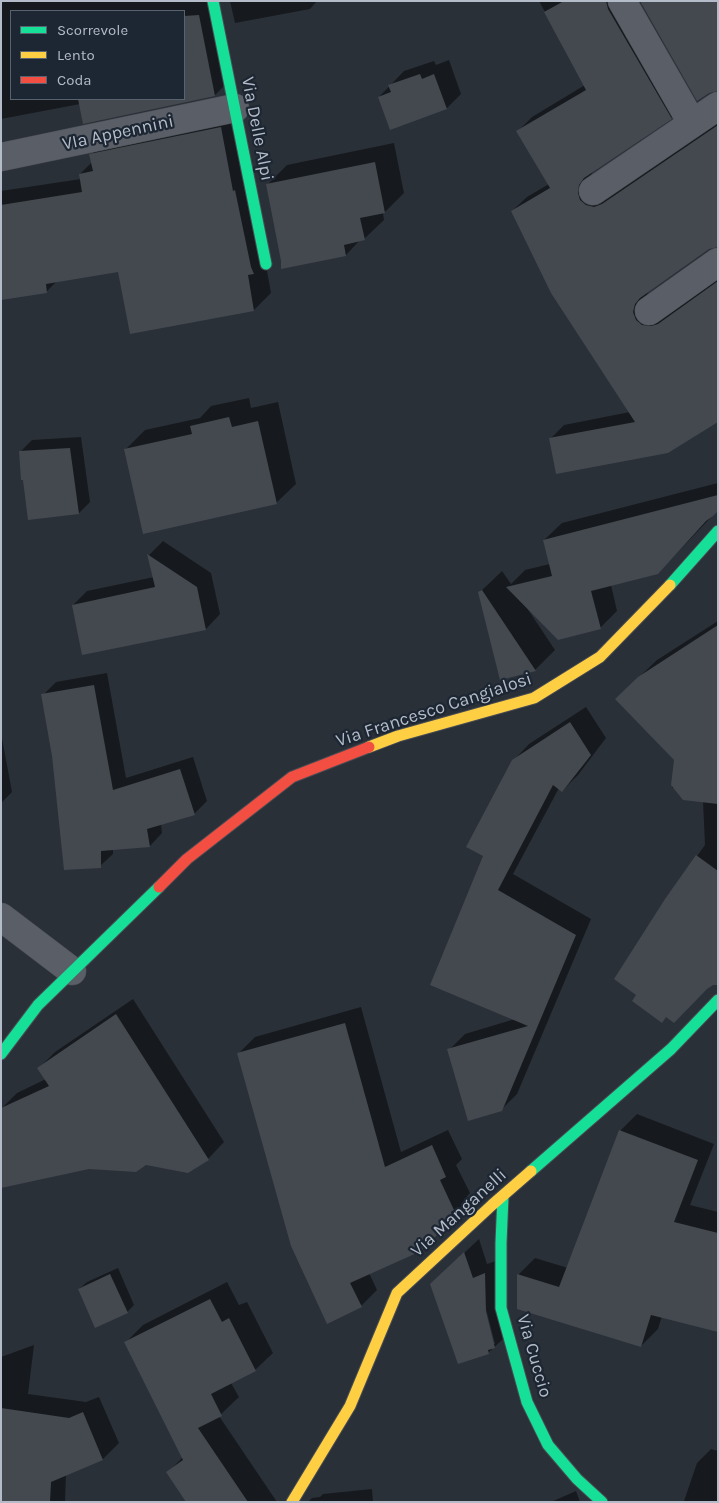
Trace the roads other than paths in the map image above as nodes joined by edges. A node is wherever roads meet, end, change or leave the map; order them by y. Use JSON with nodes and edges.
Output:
{"nodes":[{"id":1,"x":214,"y":1,"type":"edge"},
{"id":2,"x":622,"y":1,"type":"edge"},
{"id":3,"x":718,"y":106,"type":"edge"},
{"id":4,"x":235,"y":108,"type":"junction"},
{"id":5,"x":692,"y":124,"type":"junction"},
{"id":6,"x":1,"y":157,"type":"edge"},
{"id":7,"x":593,"y":191,"type":"dead end"},
{"id":8,"x":718,"y":262,"type":"edge"},
{"id":9,"x":266,"y":264,"type":"dead end"},
{"id":10,"x":649,"y":310,"type":"dead end"},
{"id":11,"x":718,"y":531,"type":"edge"},
{"id":12,"x":1,"y":917,"type":"edge"},
{"id":13,"x":72,"y":971,"type":"junction"},
{"id":14,"x":718,"y":1000,"type":"edge"},
{"id":15,"x":1,"y":1054,"type":"edge"},
{"id":16,"x":503,"y":1196,"type":"junction"},
{"id":17,"x":292,"y":1502,"type":"edge"},
{"id":18,"x":602,"y":1502,"type":"edge"}],
"edges":[{"from":1,"to":4,"type":"street","name":"Via Delle Alpi"},
{"from":2,"to":5,"type":"street"},
{"from":3,"to":5,"type":"street"},
{"from":4,"to":6,"type":"street","name":"VIa Appennini"},
{"from":4,"to":9,"type":"street","name":"Via Delle Alpi"},
{"from":5,"to":7,"type":"street"},
{"from":8,"to":10,"type":"street"},
{"from":11,"to":13,"type":"street","name":"Via Francesco Cangialosi"},
{"from":12,"to":13,"type":"street"},
{"from":13,"to":15,"type":"street","name":"Via Francesco Cangialosi"},
{"from":14,"to":16,"type":"street","name":"Via Manganelli"},
{"from":16,"to":17,"type":"street","name":"Via Manganelli"},
{"from":16,"to":18,"type":"street","name":"Via Cuccio"}]}
